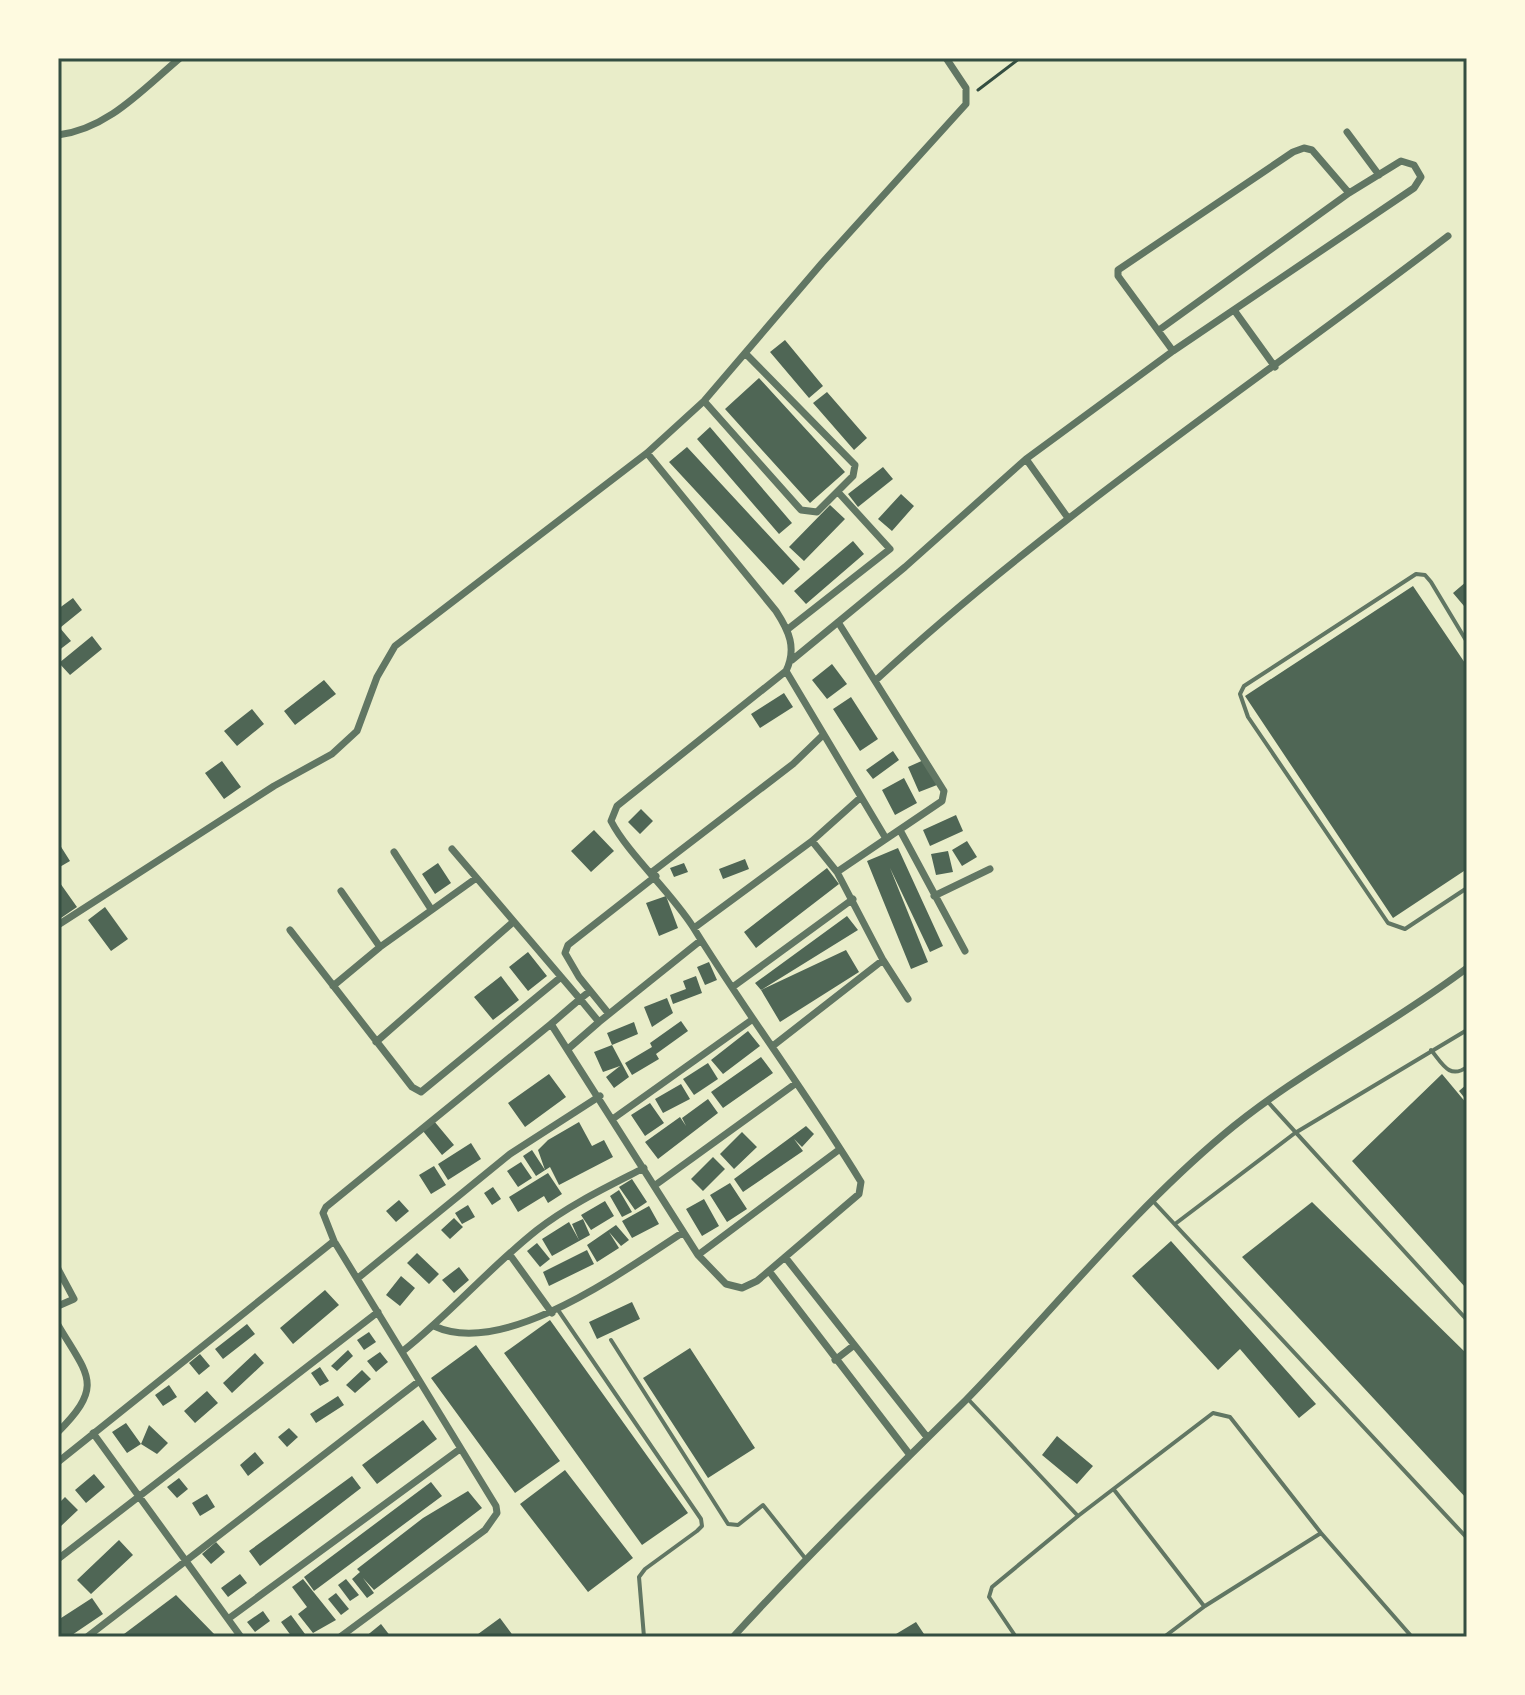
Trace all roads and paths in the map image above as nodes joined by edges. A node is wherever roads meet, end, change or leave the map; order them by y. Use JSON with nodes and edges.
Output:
{"nodes":[{"id":1,"x":180,"y":58,"type":"edge"},
{"id":2,"x":946,"y":58,"type":"edge"},
{"id":3,"x":1020,"y":58,"type":"edge"},
{"id":4,"x":968,"y":96,"type":"junction"},
{"id":5,"x":1347,"y":132,"type":"dead end"},
{"id":6,"x":58,"y":135,"type":"edge"},
{"id":7,"x":1379,"y":175,"type":"junction"},
{"id":8,"x":1349,"y":193,"type":"junction"},
{"id":9,"x":1448,"y":236,"type":"dead end"},
{"id":10,"x":1234,"y":310,"type":"junction"},
{"id":11,"x":1159,"y":330,"type":"junction"},
{"id":12,"x":1173,"y":351,"type":"junction"},
{"id":13,"x":746,"y":354,"type":"junction"},
{"id":14,"x":1275,"y":367,"type":"junction"},
{"id":15,"x":704,"y":401,"type":"junction"},
{"id":16,"x":647,"y":453,"type":"junction"},
{"id":17,"x":1026,"y":459,"type":"junction"},
{"id":18,"x":838,"y":492,"type":"junction"},
{"id":19,"x":1068,"y":518,"type":"junction"},
{"id":20,"x":838,"y":622,"type":"junction"},
{"id":21,"x":788,"y":629,"type":"junction"},
{"id":22,"x":1467,"y":642,"type":"edge"},
{"id":23,"x":792,"y":660,"type":"junction"},
{"id":24,"x":786,"y":671,"type":"junction"},
{"id":25,"x":876,"y":680,"type":"junction"},
{"id":26,"x":823,"y":735,"type":"junction"},
{"id":27,"x":860,"y":798,"type":"junction"},
{"id":28,"x":901,"y":832,"type":"junction"},
{"id":29,"x":885,"y":837,"type":"junction"},
{"id":30,"x":812,"y":841,"type":"junction"},
{"id":31,"x":452,"y":849,"type":"dead end"},
{"id":32,"x":394,"y":852,"type":"dead end"},
{"id":33,"x":990,"y":869,"type":"dead end"},
{"id":34,"x":837,"y":872,"type":"junction"},
{"id":35,"x":654,"y":874,"type":"junction"},
{"id":36,"x":475,"y":879,"type":"junction"},
{"id":37,"x":1467,"y":888,"type":"edge"},
{"id":38,"x":341,"y":891,"type":"dead end"},
{"id":39,"x":934,"y":896,"type":"junction"},
{"id":40,"x":853,"y":899,"type":"junction"},
{"id":41,"x":431,"y":909,"type":"junction"},
{"id":42,"x":512,"y":923,"type":"junction"},
{"id":43,"x":58,"y":925,"type":"edge"},
{"id":44,"x":694,"y":928,"type":"junction"},
{"id":45,"x":290,"y":930,"type":"dead end"},
{"id":46,"x":700,"y":941,"type":"junction"},
{"id":47,"x":380,"y":947,"type":"junction"},
{"id":48,"x":965,"y":951,"type":"dead end"},
{"id":49,"x":883,"y":960,"type":"junction"},
{"id":50,"x":1467,"y":968,"type":"edge"},
{"id":51,"x":561,"y":977,"type":"junction"},
{"id":52,"x":333,"y":986,"type":"junction"},
{"id":53,"x":734,"y":986,"type":"junction"},
{"id":54,"x":590,"y":991,"type":"junction"},
{"id":55,"x":580,"y":999,"type":"junction"},
{"id":56,"x":908,"y":999,"type":"dead end"},
{"id":57,"x":609,"y":1014,"type":"junction"},
{"id":58,"x":753,"y":1019,"type":"junction"},
{"id":59,"x":599,"y":1022,"type":"junction"},
{"id":60,"x":551,"y":1024,"type":"junction"},
{"id":61,"x":1467,"y":1030,"type":"edge"},
{"id":62,"x":376,"y":1042,"type":"junction"},
{"id":63,"x":774,"y":1045,"type":"junction"},
{"id":64,"x":568,"y":1049,"type":"junction"},
{"id":65,"x":1431,"y":1050,"type":"junction"},
{"id":66,"x":1467,"y":1067,"type":"edge"},
{"id":67,"x":795,"y":1084,"type":"junction"},
{"id":68,"x":600,"y":1096,"type":"junction"},
{"id":69,"x":1267,"y":1101,"type":"junction"},
{"id":70,"x":614,"y":1118,"type":"junction"},
{"id":71,"x":1295,"y":1133,"type":"junction"},
{"id":72,"x":840,"y":1149,"type":"junction"},
{"id":73,"x":644,"y":1168,"type":"junction"},
{"id":74,"x":654,"y":1186,"type":"junction"},
{"id":75,"x":1152,"y":1200,"type":"junction"},
{"id":76,"x":1175,"y":1224,"type":"junction"},
{"id":77,"x":682,"y":1233,"type":"junction"},
{"id":78,"x":334,"y":1241,"type":"junction"},
{"id":79,"x":510,"y":1255,"type":"junction"},
{"id":80,"x":698,"y":1255,"type":"junction"},
{"id":81,"x":785,"y":1257,"type":"junction"},
{"id":82,"x":58,"y":1269,"type":"edge"},
{"id":83,"x":769,"y":1271,"type":"junction"},
{"id":84,"x":358,"y":1278,"type":"junction"},
{"id":85,"x":58,"y":1306,"type":"edge"},
{"id":86,"x":555,"y":1311,"type":"junction"},
{"id":87,"x":378,"y":1312,"type":"junction"},
{"id":88,"x":1467,"y":1320,"type":"edge"},
{"id":89,"x":58,"y":1325,"type":"edge"},
{"id":90,"x":434,"y":1326,"type":"junction"},
{"id":91,"x":611,"y":1340,"type":"dead end"},
{"id":92,"x":853,"y":1346,"type":"junction"},
{"id":93,"x":403,"y":1351,"type":"junction"},
{"id":94,"x":835,"y":1360,"type":"junction"},
{"id":95,"x":418,"y":1382,"type":"junction"},
{"id":96,"x":967,"y":1398,"type":"junction"},
{"id":97,"x":58,"y":1432,"type":"edge"},
{"id":98,"x":93,"y":1433,"type":"junction"},
{"id":99,"x":927,"y":1437,"type":"junction"},
{"id":100,"x":460,"y":1449,"type":"junction"},
{"id":101,"x":910,"y":1455,"type":"junction"},
{"id":102,"x":58,"y":1462,"type":"edge"},
{"id":103,"x":1115,"y":1491,"type":"junction"},
{"id":104,"x":139,"y":1494,"type":"junction"},
{"id":105,"x":1078,"y":1516,"type":"junction"},
{"id":106,"x":1321,"y":1533,"type":"junction"},
{"id":107,"x":1467,"y":1538,"type":"edge"},
{"id":108,"x":805,"y":1558,"type":"junction"},
{"id":109,"x":58,"y":1559,"type":"edge"},
{"id":110,"x":183,"y":1560,"type":"junction"},
{"id":111,"x":1205,"y":1606,"type":"junction"},
{"id":112,"x":228,"y":1619,"type":"junction"},
{"id":113,"x":87,"y":1637,"type":"edge"},
{"id":114,"x":241,"y":1637,"type":"edge"},
{"id":115,"x":340,"y":1637,"type":"edge"},
{"id":116,"x":644,"y":1637,"type":"edge"},
{"id":117,"x":733,"y":1637,"type":"edge"},
{"id":118,"x":1016,"y":1637,"type":"edge"},
{"id":119,"x":1164,"y":1637,"type":"edge"},
{"id":120,"x":1412,"y":1637,"type":"edge"}],
"edges":[{"from":1,"to":6,"type":"street"},
{"from":2,"to":4,"type":"street"},
{"from":3,"to":4,"type":"path"},
{"from":4,"to":13,"type":"street"},
{"from":5,"to":7,"type":"street"},
{"from":7,"to":8,"type":"street"},
{"from":7,"to":10,"type":"street"},
{"from":8,"to":11,"type":"street"},
{"from":8,"to":11,"type":"street"},
{"from":9,"to":14,"type":"street"},
{"from":10,"to":12,"type":"street"},
{"from":10,"to":14,"type":"street"},
{"from":11,"to":12,"type":"street"},
{"from":12,"to":17,"type":"street"},
{"from":13,"to":15,"type":"street"},
{"from":13,"to":18,"type":"street"},
{"from":14,"to":19,"type":"street"},
{"from":15,"to":16,"type":"street"},
{"from":15,"to":18,"type":"street"},
{"from":16,"to":21,"type":"street"},
{"from":16,"to":43,"type":"street"},
{"from":17,"to":19,"type":"street"},
{"from":17,"to":20,"type":"street"},
{"from":18,"to":21,"type":"street"},
{"from":19,"to":25,"type":"street"},
{"from":20,"to":23,"type":"street"},
{"from":20,"to":25,"type":"street"},
{"from":21,"to":23,"type":"street"},
{"from":22,"to":37,"type":"lane"},
{"from":23,"to":24,"type":"street"},
{"from":24,"to":26,"type":"street"},
{"from":24,"to":35,"type":"street"},
{"from":25,"to":28,"type":"street"},
{"from":26,"to":27,"type":"street"},
{"from":26,"to":35,"type":"street"},
{"from":27,"to":29,"type":"street"},
{"from":27,"to":30,"type":"street"},
{"from":28,"to":29,"type":"street"},
{"from":28,"to":39,"type":"street"},
{"from":29,"to":34,"type":"street"},
{"from":30,"to":34,"type":"street"},
{"from":30,"to":44,"type":"street"},
{"from":31,"to":36,"type":"street"},
{"from":32,"to":41,"type":"street"},
{"from":33,"to":39,"type":"street"},
{"from":34,"to":40,"type":"street"},
{"from":35,"to":44,"type":"street"},
{"from":35,"to":54,"type":"street"},
{"from":36,"to":41,"type":"street"},
{"from":36,"to":42,"type":"street"},
{"from":38,"to":47,"type":"street"},
{"from":39,"to":48,"type":"street"},
{"from":40,"to":49,"type":"street"},
{"from":40,"to":53,"type":"street"},
{"from":41,"to":47,"type":"street"},
{"from":42,"to":51,"type":"street"},
{"from":42,"to":62,"type":"street"},
{"from":44,"to":46,"type":"street"},
{"from":45,"to":52,"type":"street"},
{"from":46,"to":53,"type":"street"},
{"from":46,"to":57,"type":"street"},
{"from":47,"to":52,"type":"street"},
{"from":49,"to":56,"type":"street"},
{"from":49,"to":63,"type":"street"},
{"from":50,"to":69,"type":"street"},
{"from":51,"to":55,"type":"street"},
{"from":51,"to":62,"type":"street"},
{"from":52,"to":62,"type":"street"},
{"from":53,"to":58,"type":"street"},
{"from":54,"to":55,"type":"street"},
{"from":54,"to":57,"type":"street"},
{"from":55,"to":59,"type":"street"},
{"from":55,"to":60,"type":"street"},
{"from":57,"to":59,"type":"street"},
{"from":58,"to":63,"type":"street"},
{"from":58,"to":70,"type":"street"},
{"from":59,"to":64,"type":"street"},
{"from":60,"to":64,"type":"street"},
{"from":60,"to":78,"type":"street"},
{"from":61,"to":65,"type":"lane"},
{"from":63,"to":67,"type":"street"},
{"from":64,"to":68,"type":"street"},
{"from":65,"to":66,"type":"lane"},
{"from":65,"to":71,"type":"lane"},
{"from":67,"to":72,"type":"street"},
{"from":67,"to":74,"type":"street"},
{"from":68,"to":70,"type":"street"},
{"from":68,"to":84,"type":"street"},
{"from":69,"to":71,"type":"lane"},
{"from":69,"to":75,"type":"street"},
{"from":70,"to":73,"type":"street"},
{"from":71,"to":76,"type":"lane"},
{"from":71,"to":88,"type":"lane"},
{"from":72,"to":80,"type":"street"},
{"from":72,"to":81,"type":"street"},
{"from":73,"to":74,"type":"street"},
{"from":73,"to":79,"type":"street"},
{"from":74,"to":77,"type":"street"},
{"from":75,"to":76,"type":"lane"},
{"from":75,"to":96,"type":"street"},
{"from":76,"to":107,"type":"lane"},
{"from":77,"to":80,"type":"street"},
{"from":77,"to":86,"type":"street"},
{"from":78,"to":84,"type":"street"},
{"from":78,"to":98,"type":"street"},
{"from":79,"to":86,"type":"street"},
{"from":79,"to":90,"type":"street"},
{"from":80,"to":83,"type":"street"},
{"from":81,"to":83,"type":"street"},
{"from":81,"to":92,"type":"street"},
{"from":82,"to":85,"type":"street"},
{"from":83,"to":94,"type":"street"},
{"from":84,"to":87,"type":"street"},
{"from":86,"to":90,"type":"street"},
{"from":86,"to":116,"type":"lane"},
{"from":87,"to":93,"type":"street"},
{"from":87,"to":104,"type":"street"},
{"from":89,"to":97,"type":"street"},
{"from":90,"to":93,"type":"street"},
{"from":91,"to":108,"type":"lane"},
{"from":92,"to":94,"type":"street"},
{"from":92,"to":99,"type":"street"},
{"from":93,"to":95,"type":"street"},
{"from":94,"to":101,"type":"street"},
{"from":95,"to":100,"type":"street"},
{"from":95,"to":110,"type":"street"},
{"from":96,"to":99,"type":"street"},
{"from":96,"to":105,"type":"lane"},
{"from":98,"to":102,"type":"street"},
{"from":98,"to":104,"type":"street"},
{"from":99,"to":101,"type":"street"},
{"from":100,"to":112,"type":"street"},
{"from":100,"to":115,"type":"street"},
{"from":101,"to":108,"type":"street"},
{"from":103,"to":105,"type":"lane"},
{"from":103,"to":106,"type":"lane"},
{"from":103,"to":111,"type":"lane"},
{"from":104,"to":109,"type":"street"},
{"from":104,"to":110,"type":"street"},
{"from":105,"to":118,"type":"lane"},
{"from":106,"to":111,"type":"lane"},
{"from":106,"to":120,"type":"lane"},
{"from":108,"to":117,"type":"street"},
{"from":110,"to":112,"type":"street"},
{"from":110,"to":113,"type":"street"},
{"from":111,"to":119,"type":"lane"},
{"from":112,"to":114,"type":"street"}]}
